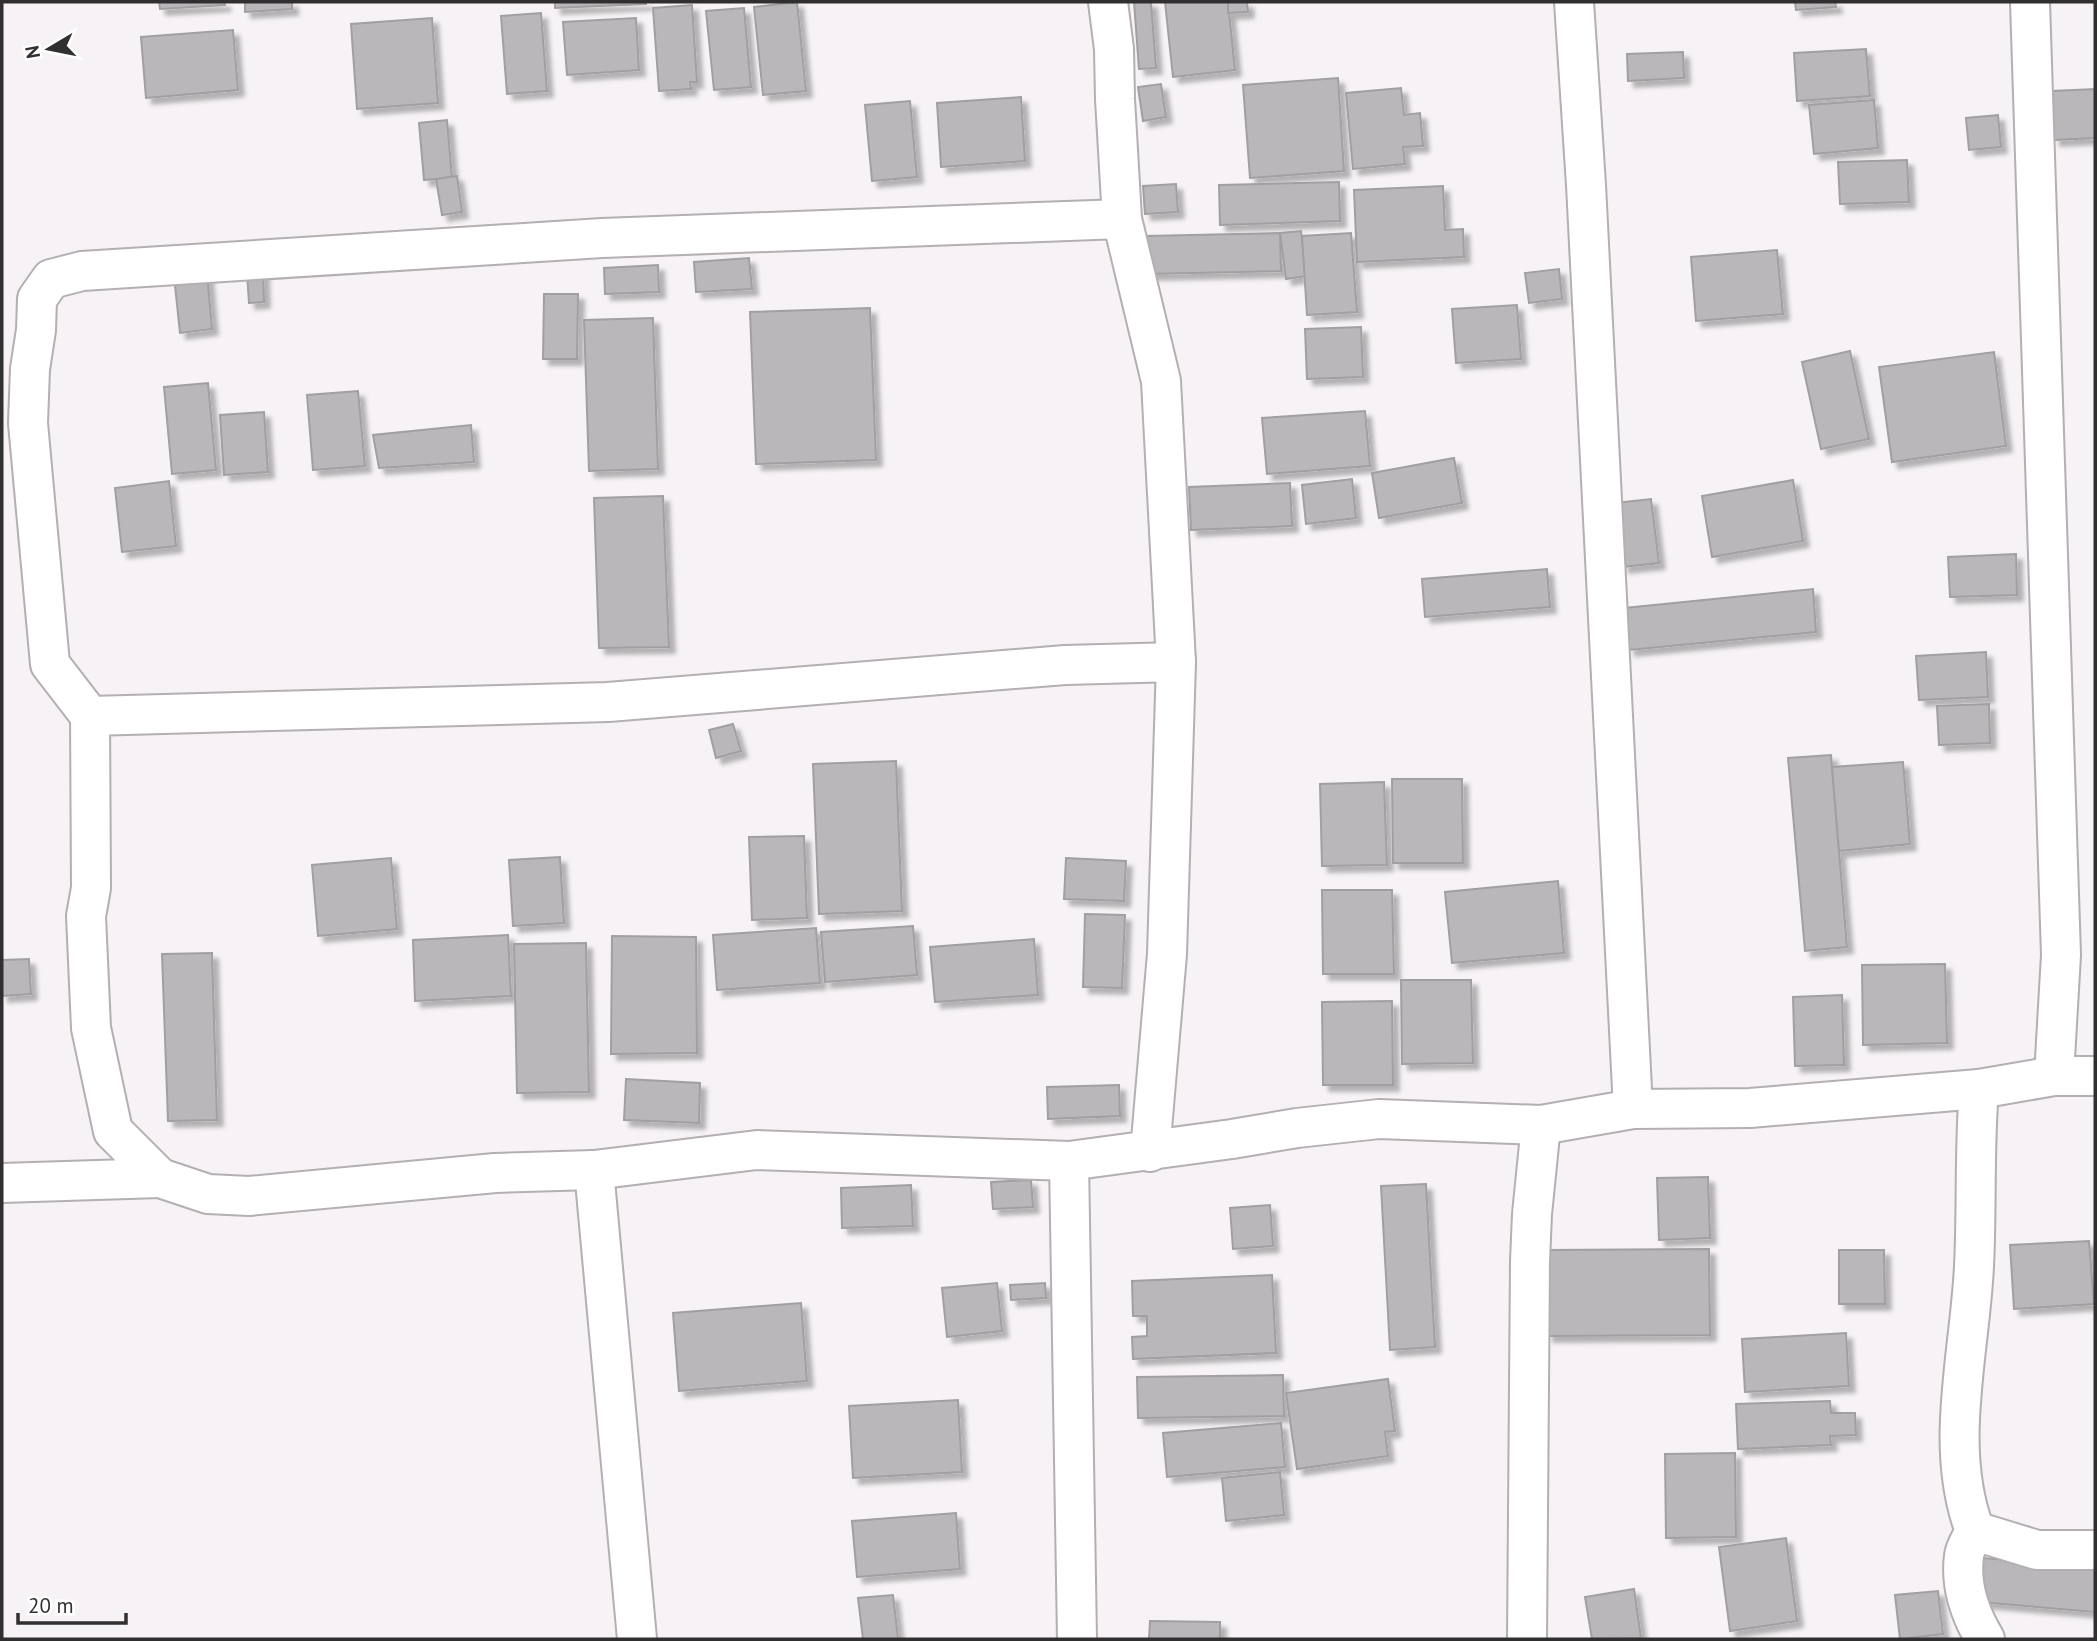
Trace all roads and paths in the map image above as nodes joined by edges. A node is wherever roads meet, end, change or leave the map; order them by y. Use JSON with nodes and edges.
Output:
{"nodes":[{"id":1,"x":1108,"y":2,"type":"edge"},
{"id":2,"x":1574,"y":2,"type":"edge"},
{"id":3,"x":2030,"y":2,"type":"edge"},
{"id":4,"x":1122,"y":219,"type":"junction"},
{"id":5,"x":15,"y":424,"type":"edge"},
{"id":6,"x":1176,"y":662,"type":"junction"},
{"id":7,"x":90,"y":716,"type":"junction"},
{"id":8,"x":2054,"y":1076,"type":"junction"},
{"id":9,"x":2095,"y":1076,"type":"edge"},
{"id":10,"x":1979,"y":1089,"type":"junction"},
{"id":11,"x":1633,"y":1109,"type":"junction"},
{"id":12,"x":1541,"y":1125,"type":"junction"},
{"id":13,"x":1150,"y":1152,"type":"junction"},
{"id":14,"x":1069,"y":1161,"type":"junction"},
{"id":15,"x":594,"y":1170,"type":"junction"},
{"id":16,"x":160,"y":1178,"type":"junction"},
{"id":17,"x":2,"y":1183,"type":"edge"},
{"id":18,"x":1976,"y":1531,"type":"junction"},
{"id":19,"x":2095,"y":1550,"type":"edge"},
{"id":20,"x":637,"y":1639,"type":"edge"},
{"id":21,"x":1077,"y":1639,"type":"edge"},
{"id":22,"x":1527,"y":1639,"type":"edge"},
{"id":23,"x":1985,"y":1639,"type":"edge"}],
"edges":[{"from":1,"to":4,"type":"street"},
{"from":2,"to":11,"type":"street"},
{"from":3,"to":8,"type":"street"},
{"from":4,"to":5,"type":"street"},
{"from":4,"to":6,"type":"street"},
{"from":5,"to":7,"type":"street"},
{"from":6,"to":7,"type":"street"},
{"from":6,"to":13,"type":"street"},
{"from":7,"to":16,"type":"street"},
{"from":8,"to":9,"type":"street"},
{"from":8,"to":10,"type":"street"},
{"from":10,"to":11,"type":"street"},
{"from":10,"to":18,"type":"street"},
{"from":11,"to":12,"type":"street"},
{"from":12,"to":13,"type":"street"},
{"from":12,"to":22,"type":"street"},
{"from":13,"to":14,"type":"street"},
{"from":14,"to":15,"type":"street"},
{"from":14,"to":21,"type":"street"},
{"from":15,"to":16,"type":"street"},
{"from":15,"to":20,"type":"street"},
{"from":16,"to":17,"type":"street"},
{"from":18,"to":19,"type":"street"},
{"from":18,"to":23,"type":"street"}]}
